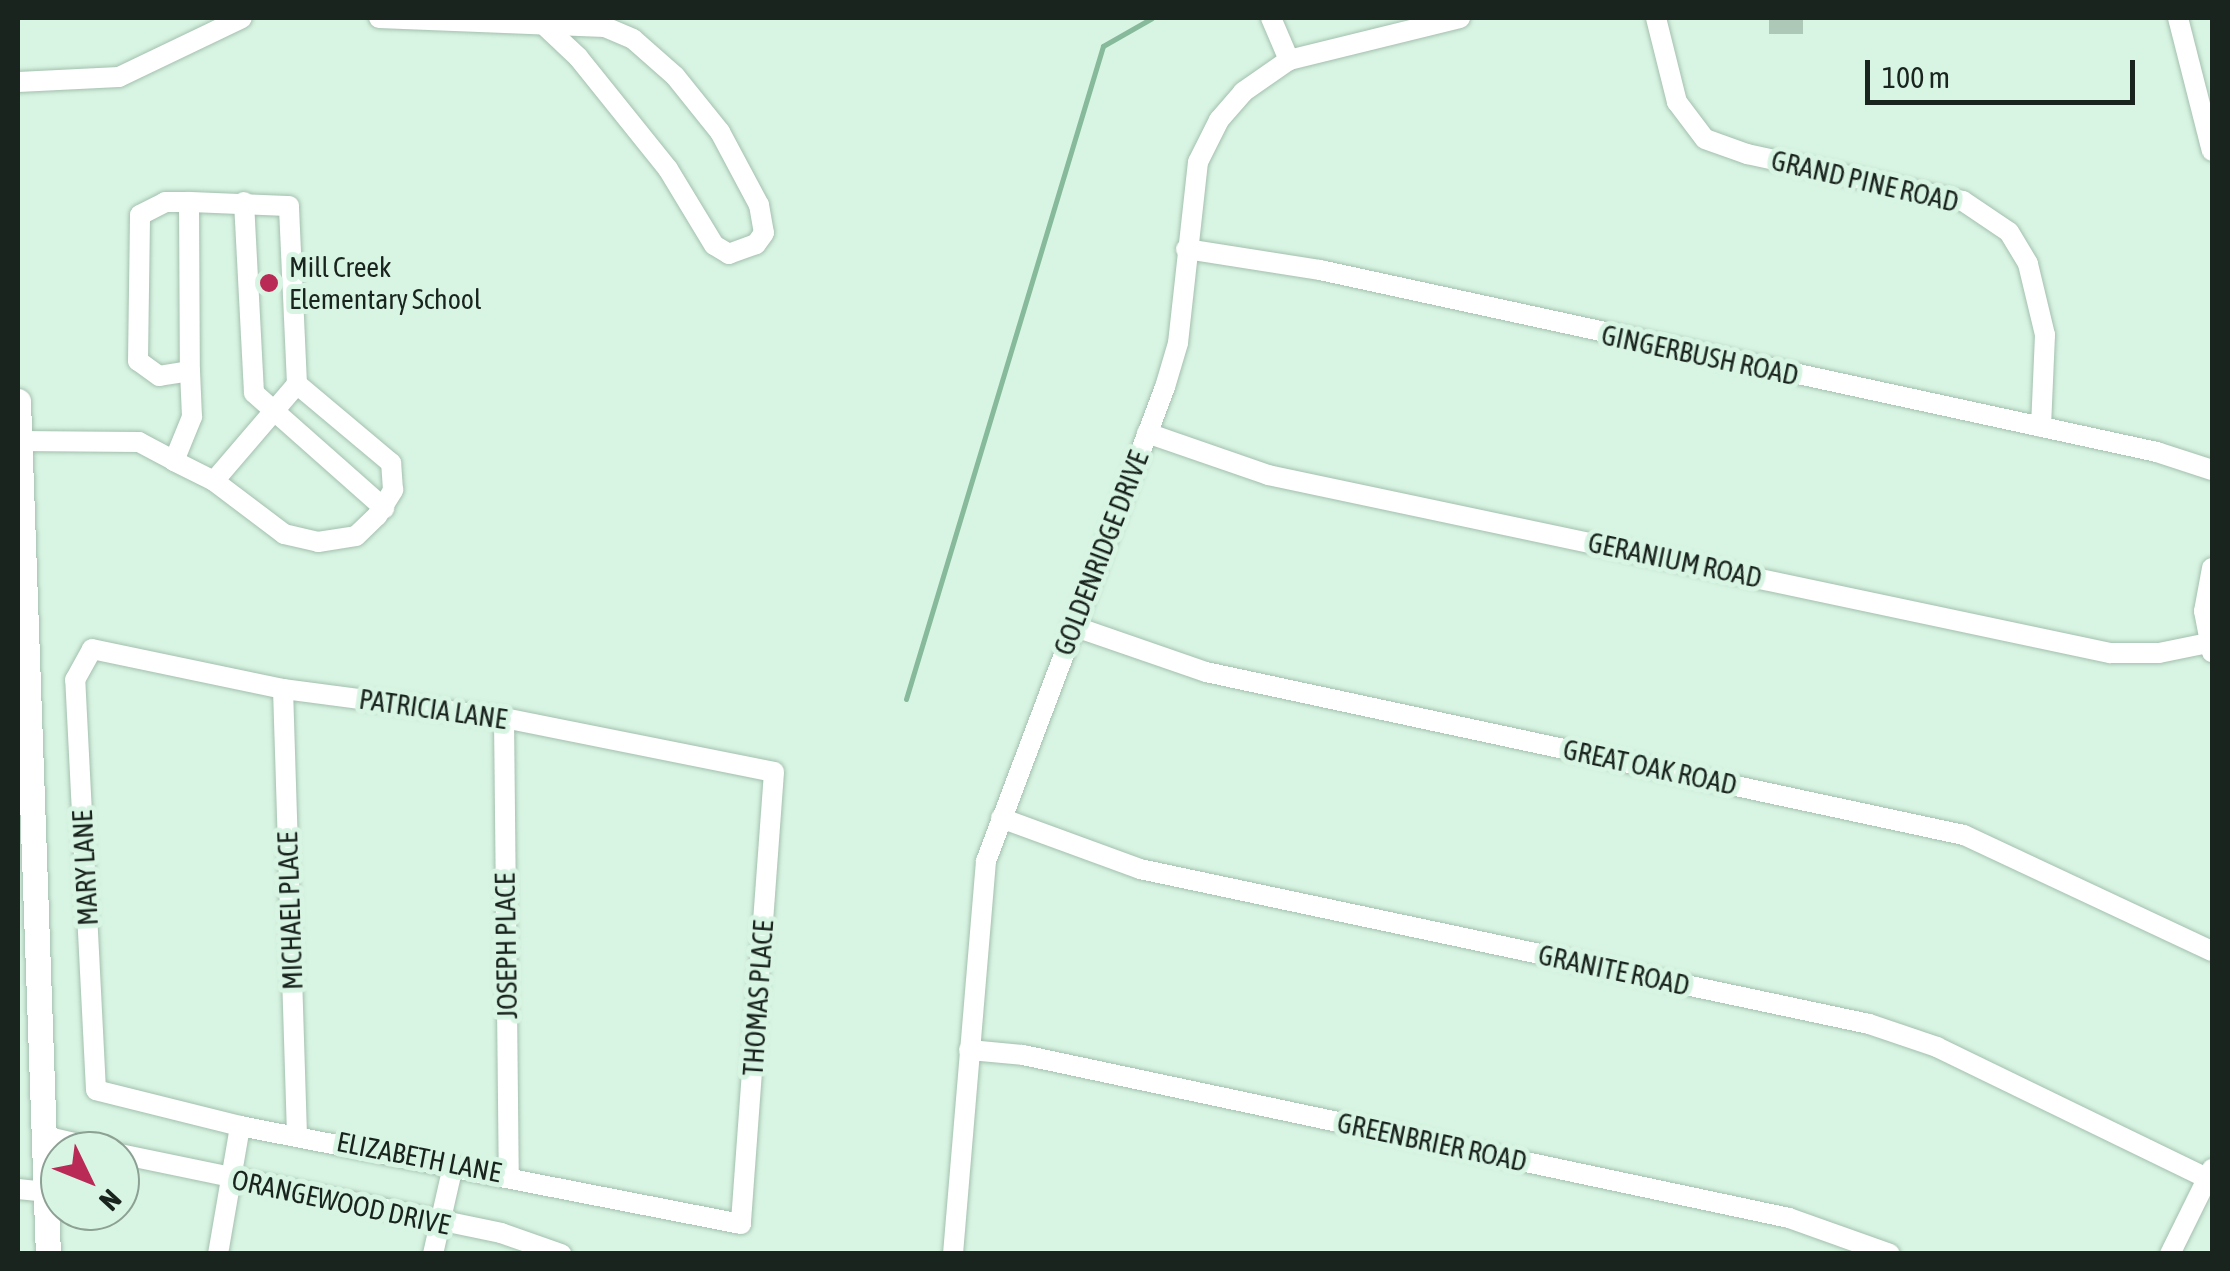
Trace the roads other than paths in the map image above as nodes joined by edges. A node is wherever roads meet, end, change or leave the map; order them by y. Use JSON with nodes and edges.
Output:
{"nodes":[{"id":1,"x":242,"y":18,"type":"edge"},
{"id":2,"x":378,"y":18,"type":"edge"},
{"id":3,"x":1271,"y":18,"type":"edge"},
{"id":4,"x":1460,"y":18,"type":"edge"},
{"id":5,"x":1656,"y":18,"type":"edge"},
{"id":6,"x":2178,"y":18,"type":"edge"},
{"id":7,"x":488,"y":20,"type":"edge"},
{"id":8,"x":556,"y":24,"type":"edge"},
{"id":9,"x":1289,"y":60,"type":"junction"},
{"id":10,"x":18,"y":82,"type":"edge"},
{"id":11,"x":2212,"y":151,"type":"edge"},
{"id":12,"x":189,"y":202,"type":"junction"},
{"id":13,"x":244,"y":202,"type":"junction"},
{"id":14,"x":1186,"y":249,"type":"junction"},
{"id":15,"x":190,"y":371,"type":"junction"},
{"id":16,"x":297,"y":384,"type":"junction"},
{"id":17,"x":18,"y":401,"type":"edge"},
{"id":18,"x":272,"y":414,"type":"junction"},
{"id":19,"x":2040,"y":428,"type":"junction"},
{"id":20,"x":1148,"y":433,"type":"junction"},
{"id":21,"x":19,"y":441,"type":"edge"},
{"id":22,"x":174,"y":460,"type":"junction"},
{"id":23,"x":2212,"y":470,"type":"edge"},
{"id":24,"x":214,"y":482,"type":"junction"},
{"id":25,"x":384,"y":508,"type":"junction"},
{"id":26,"x":2212,"y":568,"type":"edge"},
{"id":27,"x":1072,"y":626,"type":"junction"},
{"id":28,"x":2210,"y":647,"type":"edge"},
{"id":29,"x":92,"y":649,"type":"joint"},
{"id":30,"x":284,"y":689,"type":"junction"},
{"id":31,"x":504,"y":718,"type":"junction"},
{"id":32,"x":774,"y":772,"type":"joint"},
{"id":33,"x":1001,"y":818,"type":"junction"},
{"id":34,"x":27,"y":940,"type":"edge"},
{"id":35,"x":2212,"y":951,"type":"edge"},
{"id":36,"x":969,"y":1050,"type":"junction"},
{"id":37,"x":96,"y":1090,"type":"joint"},
{"id":38,"x":240,"y":1126,"type":"junction"},
{"id":39,"x":44,"y":1131,"type":"edge"},
{"id":40,"x":298,"y":1133,"type":"junction"},
{"id":41,"x":140,"y":1158,"type":"edge"},
{"id":42,"x":453,"y":1166,"type":"junction"},
{"id":43,"x":2210,"y":1173,"type":"edge"},
{"id":44,"x":509,"y":1174,"type":"junction"},
{"id":45,"x":234,"y":1179,"type":"junction"},
{"id":46,"x":439,"y":1223,"type":"junction"},
{"id":47,"x":742,"y":1224,"type":"joint"},
{"id":48,"x":218,"y":1254,"type":"edge"},
{"id":49,"x":432,"y":1254,"type":"edge"},
{"id":50,"x":561,"y":1254,"type":"edge"},
{"id":51,"x":953,"y":1254,"type":"edge"},
{"id":52,"x":1890,"y":1254,"type":"edge"},
{"id":53,"x":2170,"y":1254,"type":"edge"}],
"edges":[{"from":1,"to":10,"type":"street"},
{"from":2,"to":7,"type":"street"},
{"from":3,"to":9,"type":"street"},
{"from":4,"to":9,"type":"street","name":"GOLDENRIDGE DRIVE"},
{"from":5,"to":19,"type":"street","name":"GRAND PINE ROAD"},
{"from":6,"to":11,"type":"street"},
{"from":7,"to":8,"type":"street"},
{"from":8,"to":8,"type":"street"},
{"from":9,"to":14,"type":"street","name":"GOLDENRIDGE DRIVE"},
{"from":12,"to":13,"type":"street"},
{"from":12,"to":15,"type":"street"},
{"from":12,"to":15,"type":"street"},
{"from":13,"to":16,"type":"street"},
{"from":13,"to":18,"type":"street"},
{"from":14,"to":19,"type":"street","name":"GINGERBUSH ROAD"},
{"from":14,"to":20,"type":"street","name":"GOLDENRIDGE DRIVE"},
{"from":15,"to":22,"type":"street"},
{"from":16,"to":18,"type":"street"},
{"from":16,"to":25,"type":"street"},
{"from":17,"to":21,"type":"main road"},
{"from":18,"to":24,"type":"street"},
{"from":18,"to":25,"type":"street"},
{"from":19,"to":23,"type":"street","name":"GINGERBUSH ROAD"},
{"from":20,"to":27,"type":"street","name":"GOLDENRIDGE DRIVE"},
{"from":20,"to":28,"type":"street","name":"GERANIUM ROAD"},
{"from":21,"to":22,"type":"street"},
{"from":21,"to":34,"type":"main road"},
{"from":22,"to":24,"type":"street"},
{"from":24,"to":25,"type":"street"},
{"from":26,"to":28,"type":"street"},
{"from":27,"to":33,"type":"street","name":"GOLDENRIDGE DRIVE"},
{"from":27,"to":35,"type":"street","name":"GREAT OAK ROAD"},
{"from":29,"to":30,"type":"street","name":"PATRICIA LANE"},
{"from":29,"to":37,"type":"street","name":"MARY LANE"},
{"from":30,"to":31,"type":"street","name":"PATRICIA LANE"},
{"from":30,"to":40,"type":"street","name":"MICHAEL PLACE"},
{"from":31,"to":32,"type":"street","name":"PATRICIA LANE"},
{"from":31,"to":44,"type":"street","name":"JOSEPH PLACE"},
{"from":32,"to":47,"type":"street","name":"THOMAS PLACE"},
{"from":33,"to":36,"type":"street","name":"GOLDENRIDGE DRIVE"},
{"from":33,"to":43,"type":"street","name":"GRANITE ROAD"},
{"from":34,"to":39,"type":"main road"},
{"from":36,"to":51,"type":"street","name":"GOLDENRIDGE DRIVE"},
{"from":36,"to":52,"type":"street","name":"GREENBRIER ROAD"},
{"from":37,"to":38,"type":"street","name":"ELIZABETH LANE"},
{"from":38,"to":40,"type":"street","name":"ELIZABETH LANE"},
{"from":38,"to":45,"type":"street"},
{"from":40,"to":42,"type":"street","name":"ELIZABETH LANE"},
{"from":41,"to":45,"type":"street","name":"ORANGEWOOD DRIVE"},
{"from":42,"to":44,"type":"street","name":"ELIZABETH LANE"},
{"from":42,"to":46,"type":"street"},
{"from":43,"to":53,"type":"street"},
{"from":44,"to":47,"type":"street","name":"ELIZABETH LANE"},
{"from":45,"to":46,"type":"street","name":"ORANGEWOOD DRIVE"},
{"from":45,"to":48,"type":"street"},
{"from":46,"to":49,"type":"street"},
{"from":46,"to":50,"type":"street","name":"ORANGEWOOD DRIVE"}]}
